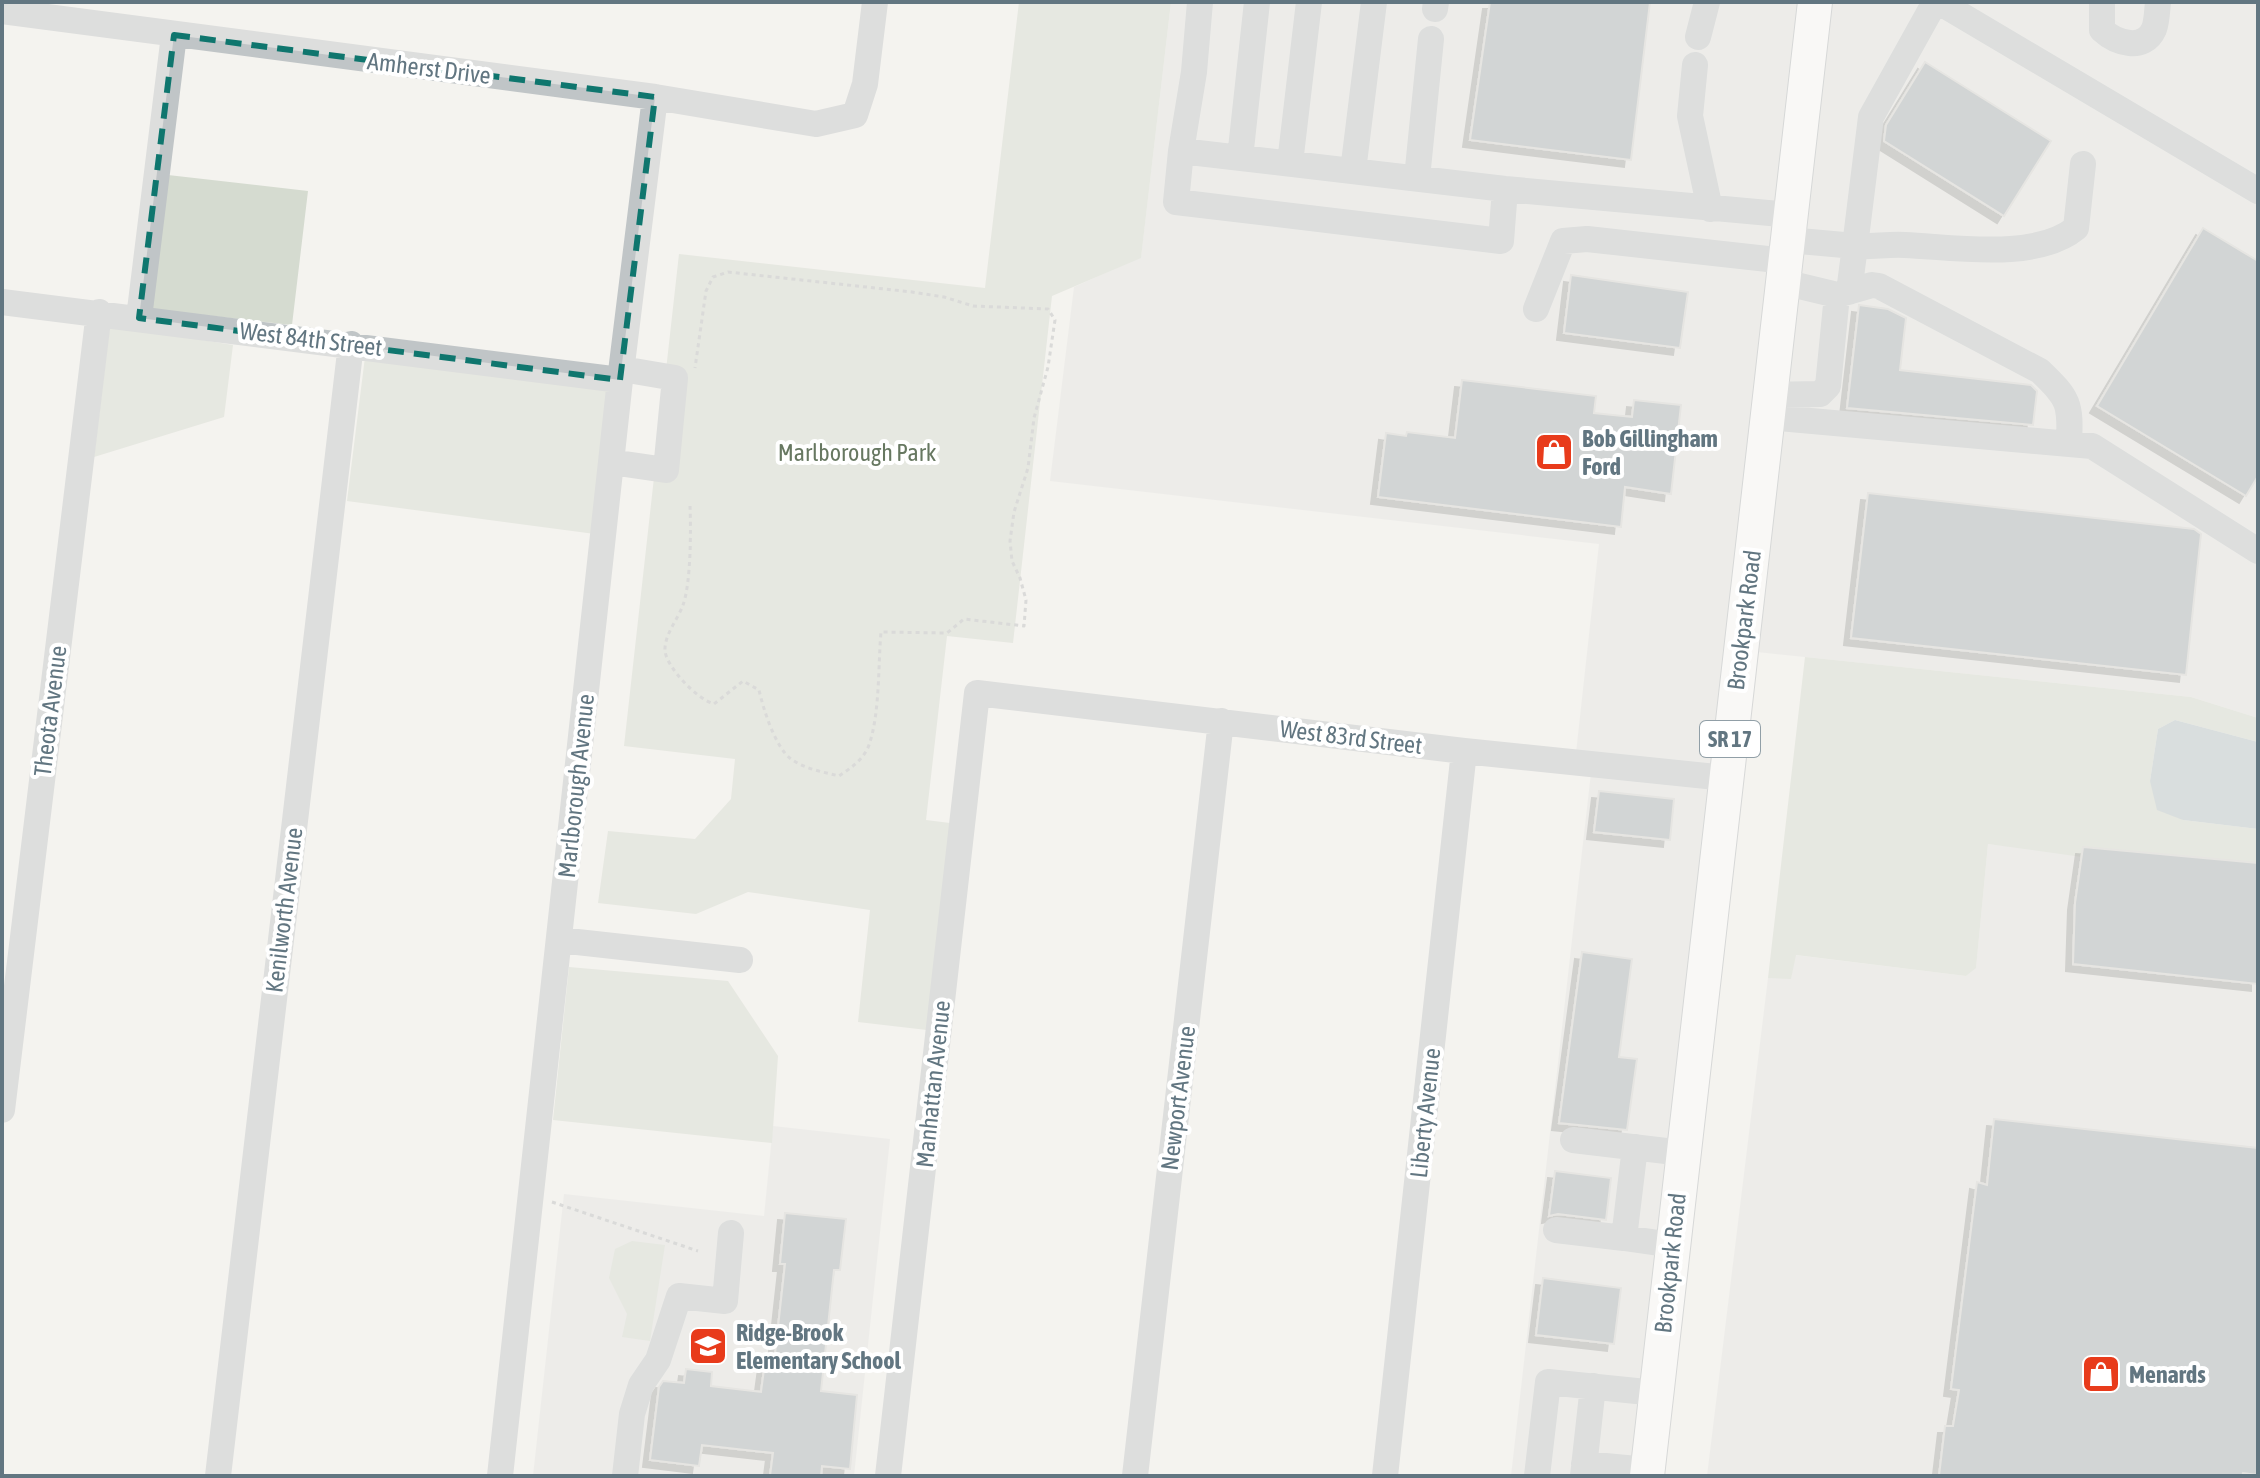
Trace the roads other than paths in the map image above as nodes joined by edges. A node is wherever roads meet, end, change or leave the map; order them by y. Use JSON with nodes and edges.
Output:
{"nodes":[{"id":1,"x":875,"y":2,"type":"edge"},
{"id":2,"x":1200,"y":2,"type":"edge"},
{"id":3,"x":1257,"y":2,"type":"edge"},
{"id":4,"x":1309,"y":2,"type":"edge"},
{"id":5,"x":1374,"y":2,"type":"edge"},
{"id":6,"x":1707,"y":2,"type":"edge"},
{"id":7,"x":1815,"y":2,"type":"edge"},
{"id":8,"x":1937,"y":2,"type":"edge"},
{"id":9,"x":2102,"y":2,"type":"edge"},
{"id":10,"x":2158,"y":2,"type":"edge"},
{"id":11,"x":2,"y":11,"type":"edge"},
{"id":12,"x":174,"y":35,"type":"junction"},
{"id":13,"x":1698,"y":37,"type":"dead end"},
{"id":14,"x":1431,"y":39,"type":"dead end"},
{"id":15,"x":1695,"y":65,"type":"dead end"},
{"id":16,"x":655,"y":97,"type":"junction"},
{"id":17,"x":1181,"y":151,"type":"junction"},
{"id":18,"x":1240,"y":158,"type":"junction"},
{"id":19,"x":1290,"y":163,"type":"junction"},
{"id":20,"x":2083,"y":164,"type":"dead end"},
{"id":21,"x":1353,"y":171,"type":"junction"},
{"id":22,"x":1417,"y":178,"type":"junction"},
{"id":23,"x":1505,"y":189,"type":"junction"},
{"id":24,"x":2258,"y":191,"type":"edge"},
{"id":25,"x":1710,"y":209,"type":"junction"},
{"id":26,"x":1855,"y":246,"type":"junction"},
{"id":27,"x":1787,"y":249,"type":"junction"},
{"id":28,"x":1843,"y":294,"type":"junction"},
{"id":29,"x":2,"y":302,"type":"edge"},
{"id":30,"x":1536,"y":309,"type":"dead end"},
{"id":31,"x":99,"y":312,"type":"junction"},
{"id":32,"x":139,"y":318,"type":"junction"},
{"id":33,"x":351,"y":344,"type":"junction"},
{"id":34,"x":621,"y":374,"type":"junction"},
{"id":35,"x":1769,"y":406,"type":"junction"},
{"id":36,"x":2069,"y":444,"type":"junction"},
{"id":37,"x":611,"y":462,"type":"junction"},
{"id":38,"x":2258,"y":551,"type":"edge"},
{"id":39,"x":977,"y":693,"type":"joint"},
{"id":40,"x":1221,"y":721,"type":"junction"},
{"id":41,"x":1464,"y":751,"type":"junction"},
{"id":42,"x":1726,"y":778,"type":"junction"},
{"id":43,"x":559,"y":940,"type":"junction"},
{"id":44,"x":740,"y":960,"type":"dead end"},
{"id":45,"x":2,"y":1110,"type":"edge"},
{"id":46,"x":1573,"y":1140,"type":"dead end"},
{"id":47,"x":1635,"y":1147,"type":"junction"},
{"id":48,"x":1683,"y":1153,"type":"junction"},
{"id":49,"x":1556,"y":1230,"type":"dead end"},
{"id":50,"x":731,"y":1233,"type":"dead end"},
{"id":51,"x":1624,"y":1238,"type":"junction"},
{"id":52,"x":1673,"y":1245,"type":"junction"},
{"id":53,"x":1593,"y":1386,"type":"junction"},
{"id":54,"x":1656,"y":1393,"type":"junction"},
{"id":55,"x":1584,"y":1470,"type":"edge"},
{"id":56,"x":1647,"y":1473,"type":"edge"},
{"id":57,"x":218,"y":1476,"type":"edge"},
{"id":58,"x":500,"y":1476,"type":"edge"},
{"id":59,"x":625,"y":1476,"type":"edge"},
{"id":60,"x":888,"y":1476,"type":"edge"},
{"id":61,"x":1135,"y":1476,"type":"edge"},
{"id":62,"x":1385,"y":1476,"type":"edge"},
{"id":63,"x":1537,"y":1476,"type":"edge"}],
"edges":[{"from":1,"to":16,"type":"street","name":"Amherst Drive"},
{"from":2,"to":17,"type":"street"},
{"from":3,"to":18,"type":"street"},
{"from":4,"to":19,"type":"street"},
{"from":5,"to":21,"type":"street"},
{"from":6,"to":13,"type":"street"},
{"from":7,"to":27,"type":"main road","name":"Brookpark Road","number":"SR 17"},
{"from":8,"to":24,"type":"street"},
{"from":8,"to":26,"type":"street"},
{"from":9,"to":10,"type":"street"},
{"from":11,"to":12,"type":"street","name":"Amherst Drive"},
{"from":12,"to":16,"type":"street","name":"Amherst Drive"},
{"from":12,"to":32,"type":"street"},
{"from":14,"to":22,"type":"street"},
{"from":15,"to":25,"type":"street"},
{"from":16,"to":34,"type":"street","name":"Marlborough Avenue"},
{"from":17,"to":18,"type":"street"},
{"from":17,"to":23,"type":"street"},
{"from":18,"to":19,"type":"street"},
{"from":19,"to":21,"type":"street"},
{"from":20,"to":26,"type":"street"},
{"from":21,"to":22,"type":"street"},
{"from":22,"to":23,"type":"street"},
{"from":23,"to":25,"type":"street"},
{"from":25,"to":27,"type":"street"},
{"from":26,"to":27,"type":"street"},
{"from":26,"to":28,"type":"street"},
{"from":27,"to":28,"type":"street"},
{"from":27,"to":30,"type":"street"},
{"from":27,"to":35,"type":"main road","name":"Brookpark Road","number":"SR 17"},
{"from":28,"to":35,"type":"street"},
{"from":28,"to":36,"type":"street"},
{"from":29,"to":31,"type":"street","name":"West 84th Street"},
{"from":31,"to":32,"type":"street","name":"West 84th Street"},
{"from":31,"to":45,"type":"street","name":"Theota Avenue"},
{"from":32,"to":33,"type":"street","name":"West 84th Street"},
{"from":33,"to":34,"type":"street","name":"West 84th Street"},
{"from":33,"to":57,"type":"street","name":"Kenilworth Avenue"},
{"from":34,"to":37,"type":"street","name":"Marlborough Avenue"},
{"from":34,"to":37,"type":"street","name":"West 84th Street"},
{"from":35,"to":36,"type":"street"},
{"from":35,"to":42,"type":"main road","name":"Brookpark Road","number":"SR 17"},
{"from":36,"to":38,"type":"street"},
{"from":37,"to":43,"type":"street","name":"Marlborough Avenue"},
{"from":39,"to":40,"type":"street","name":"West 83rd Street"},
{"from":39,"to":60,"type":"street","name":"Manhattan Avenue"},
{"from":40,"to":41,"type":"street","name":"West 83rd Street"},
{"from":40,"to":61,"type":"street","name":"Newport Avenue"},
{"from":41,"to":42,"type":"street","name":"West 83rd Street"},
{"from":41,"to":62,"type":"street","name":"Liberty Avenue"},
{"from":42,"to":48,"type":"main road","name":"Brookpark Road","number":"SR 17"},
{"from":43,"to":44,"type":"street"},
{"from":43,"to":58,"type":"street","name":"Marlborough Avenue"},
{"from":46,"to":47,"type":"street"},
{"from":47,"to":48,"type":"street"},
{"from":47,"to":51,"type":"street"},
{"from":48,"to":52,"type":"main road","name":"Brookpark Road","number":"SR 17"},
{"from":49,"to":51,"type":"street"},
{"from":50,"to":59,"type":"street"},
{"from":51,"to":52,"type":"street"},
{"from":52,"to":54,"type":"main road","name":"Brookpark Road","number":"SR 17"},
{"from":53,"to":54,"type":"street"},
{"from":53,"to":55,"type":"street"},
{"from":53,"to":63,"type":"street"},
{"from":54,"to":56,"type":"main road","name":"Brookpark Road","number":"SR 17"},
{"from":55,"to":56,"type":"street"}]}
